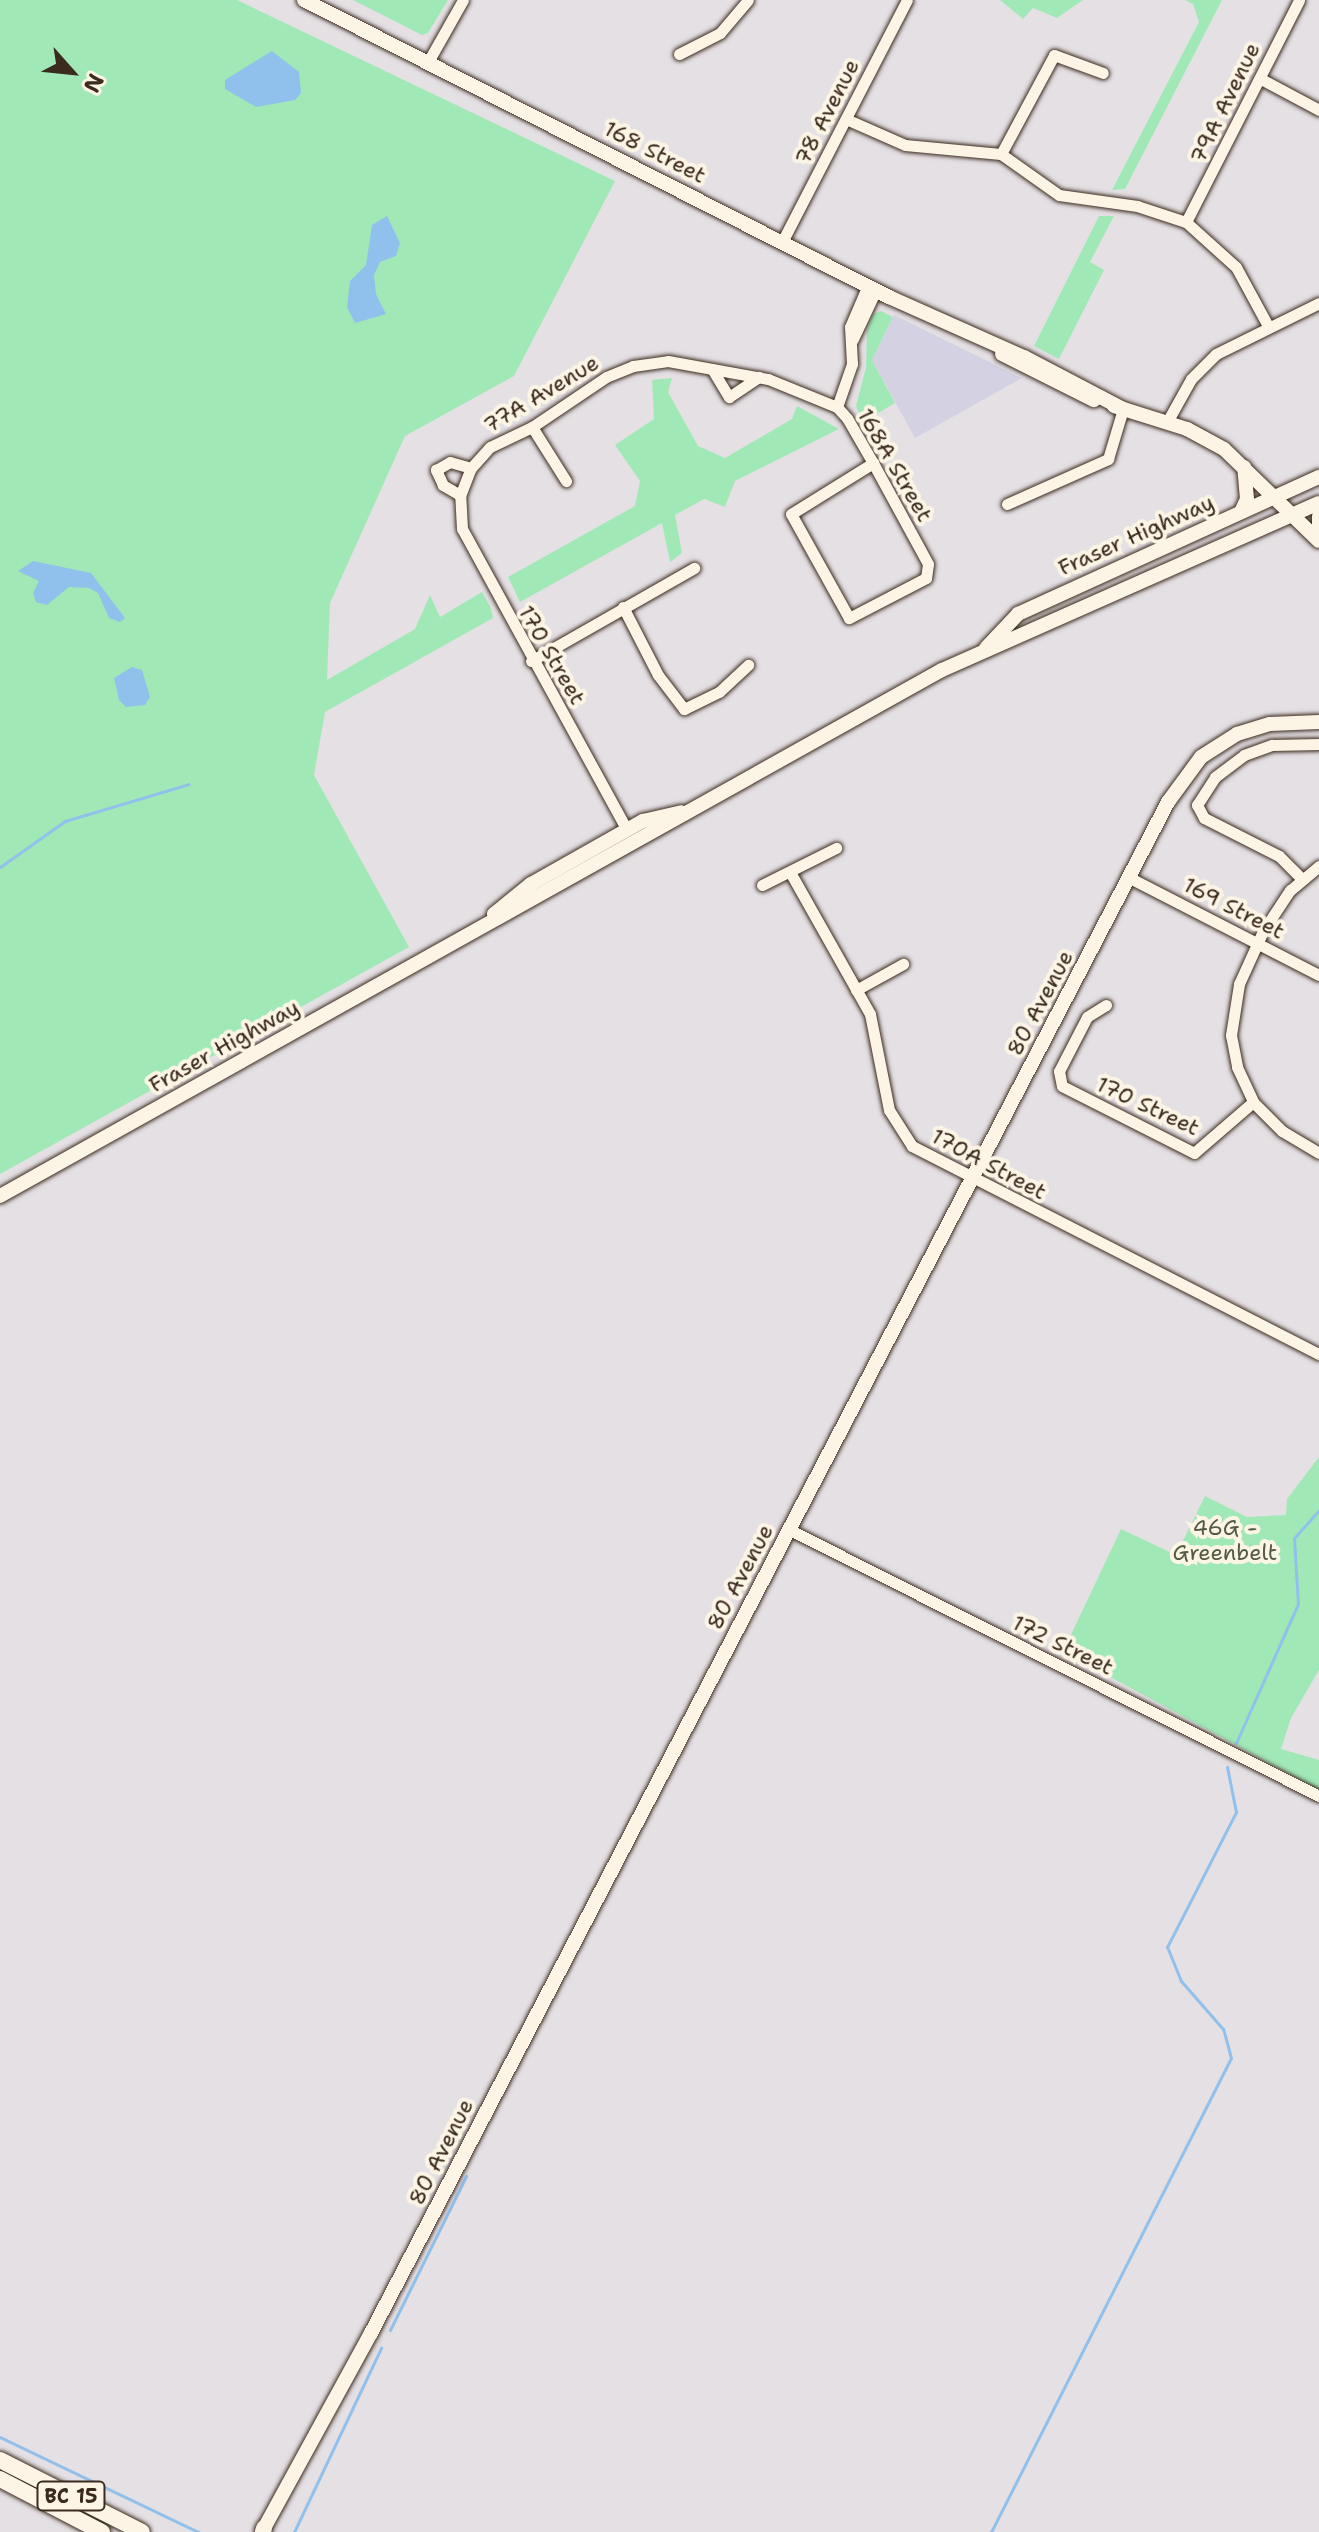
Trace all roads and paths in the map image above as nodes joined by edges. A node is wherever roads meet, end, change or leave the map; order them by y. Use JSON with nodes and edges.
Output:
{"nodes":[{"id":1,"x":304,"y":0,"type":"edge"},
{"id":2,"x":463,"y":0,"type":"edge"},
{"id":3,"x":748,"y":0,"type":"edge"},
{"id":4,"x":907,"y":0,"type":"edge"},
{"id":5,"x":1299,"y":0,"type":"edge"},
{"id":6,"x":679,"y":54,"type":"dead end"},
{"id":7,"x":428,"y":62,"type":"junction"},
{"id":8,"x":1103,"y":73,"type":"dead end"},
{"id":9,"x":1261,"y":79,"type":"junction"},
{"id":10,"x":1319,"y":110,"type":"edge"},
{"id":11,"x":846,"y":119,"type":"junction"},
{"id":12,"x":1001,"y":154,"type":"junction"},
{"id":13,"x":1186,"y":222,"type":"junction"},
{"id":14,"x":782,"y":242,"type":"junction"},
{"id":15,"x":872,"y":288,"type":"junction"},
{"id":16,"x":1319,"y":303,"type":"edge"},
{"id":17,"x":1268,"y":326,"type":"junction"},
{"id":18,"x":668,"y":361,"type":"joint"},
{"id":19,"x":712,"y":369,"type":"junction"},
{"id":20,"x":759,"y":377,"type":"junction"},
{"id":21,"x":837,"y":407,"type":"junction"},
{"id":22,"x":1123,"y":409,"type":"junction"},
{"id":23,"x":1167,"y":422,"type":"junction"},
{"id":24,"x":532,"y":427,"type":"junction"},
{"id":25,"x":873,"y":463,"type":"junction"},
{"id":26,"x":1244,"y":467,"type":"junction"},
{"id":27,"x":471,"y":468,"type":"junction"},
{"id":28,"x":1319,"y":477,"type":"edge"},
{"id":29,"x":566,"y":481,"type":"dead end"},
{"id":30,"x":460,"y":495,"type":"junction"},
{"id":31,"x":1275,"y":497,"type":"junction"},
{"id":32,"x":1319,"y":503,"type":"edge"},
{"id":33,"x":1007,"y":504,"type":"dead end"},
{"id":34,"x":1241,"y":512,"type":"junction"},
{"id":35,"x":1293,"y":514,"type":"junction"},
{"id":36,"x":1319,"y":516,"type":"edge"},
{"id":37,"x":1319,"y":538,"type":"edge"},
{"id":38,"x":694,"y":568,"type":"dead end"},
{"id":39,"x":623,"y":607,"type":"junction"},
{"id":40,"x":983,"y":651,"type":"junction"},
{"id":41,"x":531,"y":661,"type":"junction"},
{"id":42,"x":748,"y":665,"type":"dead end"},
{"id":43,"x":1319,"y":722,"type":"edge"},
{"id":44,"x":1319,"y":744,"type":"edge"},
{"id":45,"x":700,"y":807,"type":"junction"},
{"id":46,"x":627,"y":830,"type":"junction"},
{"id":47,"x":836,"y":848,"type":"dead end"},
{"id":48,"x":583,"y":855,"type":"junction"},
{"id":49,"x":1319,"y":866,"type":"edge"},
{"id":50,"x":790,"y":872,"type":"junction"},
{"id":51,"x":1130,"y":878,"type":"junction"},
{"id":52,"x":1302,"y":879,"type":"junction"},
{"id":53,"x":762,"y":885,"type":"dead end"},
{"id":54,"x":548,"y":892,"type":"junction"},
{"id":55,"x":469,"y":935,"type":"junction"},
{"id":56,"x":1257,"y":943,"type":"junction"},
{"id":57,"x":903,"y":964,"type":"dead end"},
{"id":58,"x":1319,"y":975,"type":"edge"},
{"id":59,"x":856,"y":990,"type":"junction"},
{"id":60,"x":1106,"y":1005,"type":"dead end"},
{"id":61,"x":1253,"y":1102,"type":"junction"},
{"id":62,"x":1319,"y":1153,"type":"edge"},
{"id":63,"x":972,"y":1179,"type":"junction"},
{"id":64,"x":0,"y":1196,"type":"edge"},
{"id":65,"x":1319,"y":1354,"type":"edge"},
{"id":66,"x":790,"y":1530,"type":"junction"},
{"id":67,"x":1319,"y":1796,"type":"edge"},
{"id":68,"x":0,"y":2460,"type":"edge"},
{"id":69,"x":0,"y":2479,"type":"edge"},
{"id":70,"x":263,"y":2531,"type":"edge"},
{"id":71,"x":102,"y":2532,"type":"edge"},
{"id":72,"x":142,"y":2532,"type":"edge"}],
"edges":[{"from":1,"to":7,"type":"main road","name":"168 Street"},
{"from":2,"to":7,"type":"street"},
{"from":3,"to":6,"type":"street"},
{"from":4,"to":11,"type":"street","name":"78 Avenue"},
{"from":5,"to":9,"type":"street","name":"79A Avenue"},
{"from":7,"to":14,"type":"main road","name":"168 Street"},
{"from":8,"to":12,"type":"street"},
{"from":9,"to":10,"type":"street"},
{"from":9,"to":13,"type":"street","name":"79A Avenue"},
{"from":11,"to":12,"type":"street"},
{"from":11,"to":14,"type":"street","name":"78 Avenue"},
{"from":12,"to":13,"type":"street"},
{"from":13,"to":17,"type":"street"},
{"from":14,"to":15,"type":"main road","name":"168 Street"},
{"from":15,"to":21,"type":"street"},
{"from":15,"to":22,"type":"main road","name":"168 Street"},
{"from":16,"to":17,"type":"street"},
{"from":17,"to":23,"type":"street"},
{"from":18,"to":19,"type":"street","name":"168A Street"},
{"from":18,"to":24,"type":"street","name":"77A Avenue"},
{"from":19,"to":20,"type":"street","name":"168A Street"},
{"from":19,"to":20,"type":"street"},
{"from":20,"to":21,"type":"street","name":"168A Street"},
{"from":21,"to":25,"type":"street","name":"168A Street"},
{"from":22,"to":23,"type":"main road","name":"168 Street"},
{"from":22,"to":33,"type":"street"},
{"from":23,"to":26,"type":"main road","name":"168 Street"},
{"from":24,"to":27,"type":"street","name":"77A Avenue"},
{"from":24,"to":29,"type":"street"},
{"from":25,"to":25,"type":"street","name":"168A Street"},
{"from":26,"to":31,"type":"main road","name":"168 Street"},
{"from":26,"to":34,"type":"main road"},
{"from":27,"to":30,"type":"street","name":"77A Avenue"},
{"from":27,"to":30,"type":"street"},
{"from":28,"to":31,"type":"main road","name":"Fraser Highway"},
{"from":30,"to":41,"type":"street","name":"170 Street"},
{"from":31,"to":34,"type":"main road","name":"Fraser Highway"},
{"from":31,"to":35,"type":"main road","name":"168 Street"},
{"from":32,"to":35,"type":"main road","name":"Fraser Highway"},
{"from":34,"to":40,"type":"main road","name":"Fraser Highway"},
{"from":35,"to":37,"type":"main road","name":"168 Street"},
{"from":35,"to":40,"type":"main road","name":"Fraser Highway"},
{"from":36,"to":37,"type":"main road"},
{"from":38,"to":39,"type":"street"},
{"from":39,"to":41,"type":"street"},
{"from":39,"to":42,"type":"street"},
{"from":40,"to":45,"type":"main road","name":"Fraser Highway"},
{"from":41,"to":46,"type":"street","name":"170 Street"},
{"from":43,"to":51,"type":"main road","name":"80 Avenue"},
{"from":44,"to":52,"type":"street"},
{"from":45,"to":46,"type":"main road","name":"Fraser Highway"},
{"from":45,"to":54,"type":"main road","name":"Fraser Highway"},
{"from":46,"to":48,"type":"main road","name":"Fraser Highway"},
{"from":47,"to":50,"type":"street"},
{"from":48,"to":54,"type":"main road"},
{"from":48,"to":55,"type":"main road","name":"Fraser Highway"},
{"from":49,"to":52,"type":"street"},
{"from":50,"to":53,"type":"street"},
{"from":50,"to":59,"type":"street","name":"170A Street"},
{"from":51,"to":56,"type":"street","name":"169 Street"},
{"from":51,"to":63,"type":"main road","name":"80 Avenue"},
{"from":52,"to":56,"type":"street"},
{"from":54,"to":55,"type":"main road","name":"Fraser Highway"},
{"from":55,"to":64,"type":"main road","name":"Fraser Highway"},
{"from":56,"to":58,"type":"street","name":"169 Street"},
{"from":56,"to":61,"type":"street"},
{"from":57,"to":59,"type":"street"},
{"from":59,"to":63,"type":"street","name":"170A Street"},
{"from":60,"to":61,"type":"street","name":"170 Street"},
{"from":61,"to":62,"type":"street"},
{"from":63,"to":65,"type":"street","name":"170A Street"},
{"from":63,"to":66,"type":"main road","name":"80 Avenue"},
{"from":66,"to":67,"type":"street","name":"172 Street"},
{"from":66,"to":70,"type":"main road","name":"80 Avenue"},
{"from":68,"to":72,"type":"highway","number":"BC 15"},
{"from":69,"to":71,"type":"highway","number":"BC 15"}]}
